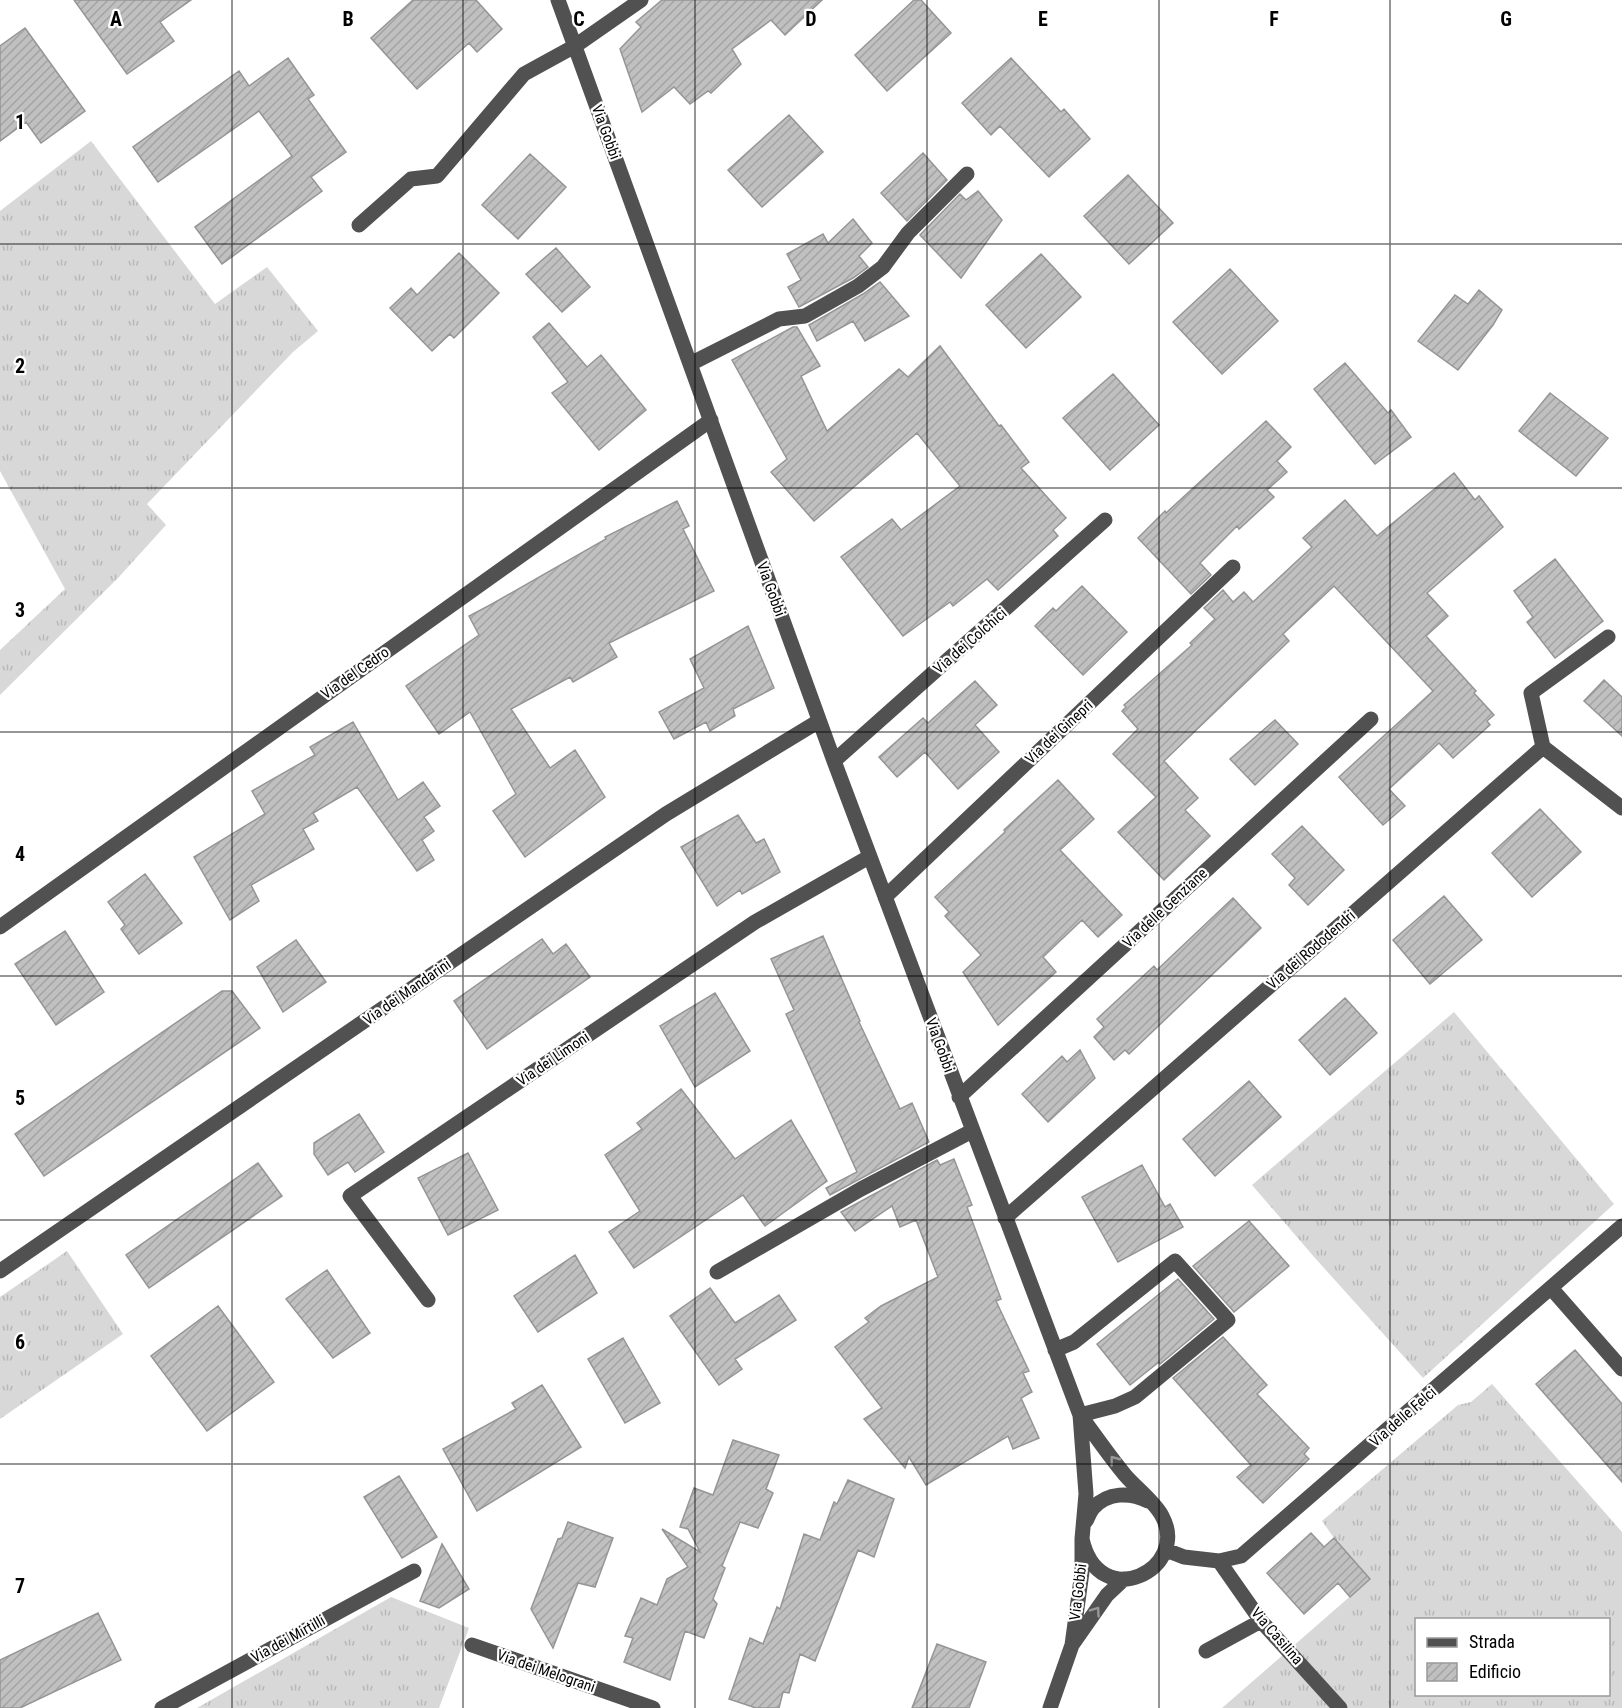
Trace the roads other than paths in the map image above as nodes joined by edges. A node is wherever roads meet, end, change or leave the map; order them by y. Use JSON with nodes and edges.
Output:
{"nodes":[{"id":1,"x":558,"y":0,"type":"edge"},
{"id":2,"x":641,"y":0,"type":"edge"},
{"id":3,"x":575,"y":46,"type":"junction"},
{"id":4,"x":967,"y":174,"type":"dead end"},
{"id":5,"x":359,"y":225,"type":"dead end"},
{"id":6,"x":690,"y":364,"type":"junction"},
{"id":7,"x":711,"y":420,"type":"junction"},
{"id":8,"x":1105,"y":520,"type":"dead end"},
{"id":9,"x":1233,"y":567,"type":"dead end"},
{"id":10,"x":1608,"y":637,"type":"dead end"},
{"id":11,"x":1371,"y":719,"type":"dead end"},
{"id":12,"x":819,"y":722,"type":"junction"},
{"id":13,"x":1543,"y":747,"type":"junction"},
{"id":14,"x":834,"y":761,"type":"junction"},
{"id":15,"x":1622,"y":808,"type":"edge"},
{"id":16,"x":869,"y":856,"type":"junction"},
{"id":17,"x":885,"y":897,"type":"junction"},
{"id":18,"x":0,"y":927,"type":"edge"},
{"id":19,"x":959,"y":1097,"type":"junction"},
{"id":20,"x":972,"y":1131,"type":"junction"},
{"id":21,"x":1005,"y":1218,"type":"junction"},
{"id":22,"x":1622,"y":1226,"type":"edge"},
{"id":23,"x":0,"y":1271,"type":"edge"},
{"id":24,"x":717,"y":1272,"type":"dead end"},
{"id":25,"x":1551,"y":1288,"type":"junction"},
{"id":26,"x":428,"y":1300,"type":"dead end"},
{"id":27,"x":1055,"y":1350,"type":"junction"},
{"id":28,"x":1622,"y":1369,"type":"edge"},
{"id":29,"x":1080,"y":1415,"type":"junction"},
{"id":30,"x":1151,"y":1503,"type":"junction"},
{"id":31,"x":1085,"y":1522,"type":"junction"},
{"id":32,"x":1082,"y":1539,"type":"junction"},
{"id":33,"x":1166,"y":1550,"type":"junction"},
{"id":34,"x":1219,"y":1561,"type":"junction"},
{"id":35,"x":414,"y":1571,"type":"dead end"},
{"id":36,"x":1124,"y":1580,"type":"junction"},
{"id":37,"x":1261,"y":1621,"type":"junction"},
{"id":38,"x":472,"y":1645,"type":"dead end"},
{"id":39,"x":1072,"y":1645,"type":"junction"},
{"id":40,"x":1206,"y":1651,"type":"dead end"},
{"id":41,"x":162,"y":1708,"type":"edge"},
{"id":42,"x":653,"y":1708,"type":"edge"},
{"id":43,"x":1050,"y":1708,"type":"edge"},
{"id":44,"x":1340,"y":1708,"type":"edge"}],
"edges":[{"from":1,"to":3,"type":"street","name":"Via Gobbi"},
{"from":2,"to":3,"type":"street"},
{"from":3,"to":5,"type":"street"},
{"from":3,"to":6,"type":"street","name":"Via Gobbi"},
{"from":4,"to":6,"type":"street"},
{"from":6,"to":7,"type":"street","name":"Via Gobbi"},
{"from":7,"to":12,"type":"street","name":"Via Gobbi"},
{"from":7,"to":18,"type":"street","name":"Via del Cedro"},
{"from":8,"to":14,"type":"street","name":"Via dei Colchici"},
{"from":9,"to":17,"type":"street","name":"Via dei Ginepri"},
{"from":10,"to":13,"type":"street"},
{"from":11,"to":19,"type":"street","name":"Via delle Genziane"},
{"from":12,"to":14,"type":"street","name":"Via Gobbi"},
{"from":12,"to":23,"type":"street","name":"Via dei Mandarini"},
{"from":13,"to":15,"type":"street"},
{"from":13,"to":21,"type":"street","name":"Via dei Rododendri"},
{"from":14,"to":16,"type":"street","name":"Via Gobbi"},
{"from":16,"to":17,"type":"street","name":"Via Gobbi"},
{"from":16,"to":26,"type":"street","name":"Via dei Limoni"},
{"from":17,"to":19,"type":"street","name":"Via Gobbi"},
{"from":19,"to":20,"type":"street","name":"Via Gobbi"},
{"from":20,"to":21,"type":"street","name":"Via Gobbi"},
{"from":20,"to":24,"type":"street"},
{"from":21,"to":27,"type":"street","name":"Via Gobbi"},
{"from":22,"to":25,"type":"street","name":"Via delle Felci"},
{"from":25,"to":28,"type":"street"},
{"from":25,"to":34,"type":"street","name":"Via delle Felci"},
{"from":27,"to":29,"type":"street","name":"Via Gobbi"},
{"from":27,"to":29,"type":"street"},
{"from":30,"to":29,"type":"street","name":"Via Gobbi","one_way":true},
{"from":29,"to":31,"type":"street","name":"Via Gobbi"},
{"from":30,"to":31,"type":"street"},
{"from":30,"to":33,"type":"street","name":"Via Gobbi"},
{"from":31,"to":32,"type":"street","name":"Via Gobbi"},
{"from":32,"to":36,"type":"street","name":"Via Gobbi"},
{"from":32,"to":39,"type":"street","name":"Via Gobbi"},
{"from":33,"to":34,"type":"street","name":"Via delle Felci"},
{"from":33,"to":36,"type":"street","name":"Via Gobbi"},
{"from":34,"to":37,"type":"street","name":"Via Casilina"},
{"from":35,"to":41,"type":"street","name":"Via dei Mirtilli"},
{"from":39,"to":36,"type":"street","name":"Via Gobbi","one_way":true},
{"from":37,"to":40,"type":"street"},
{"from":37,"to":44,"type":"street","name":"Via Casilina"},
{"from":38,"to":42,"type":"street","name":"Via dei Melograni"},
{"from":39,"to":43,"type":"street","name":"Via Gobbi"}]}
